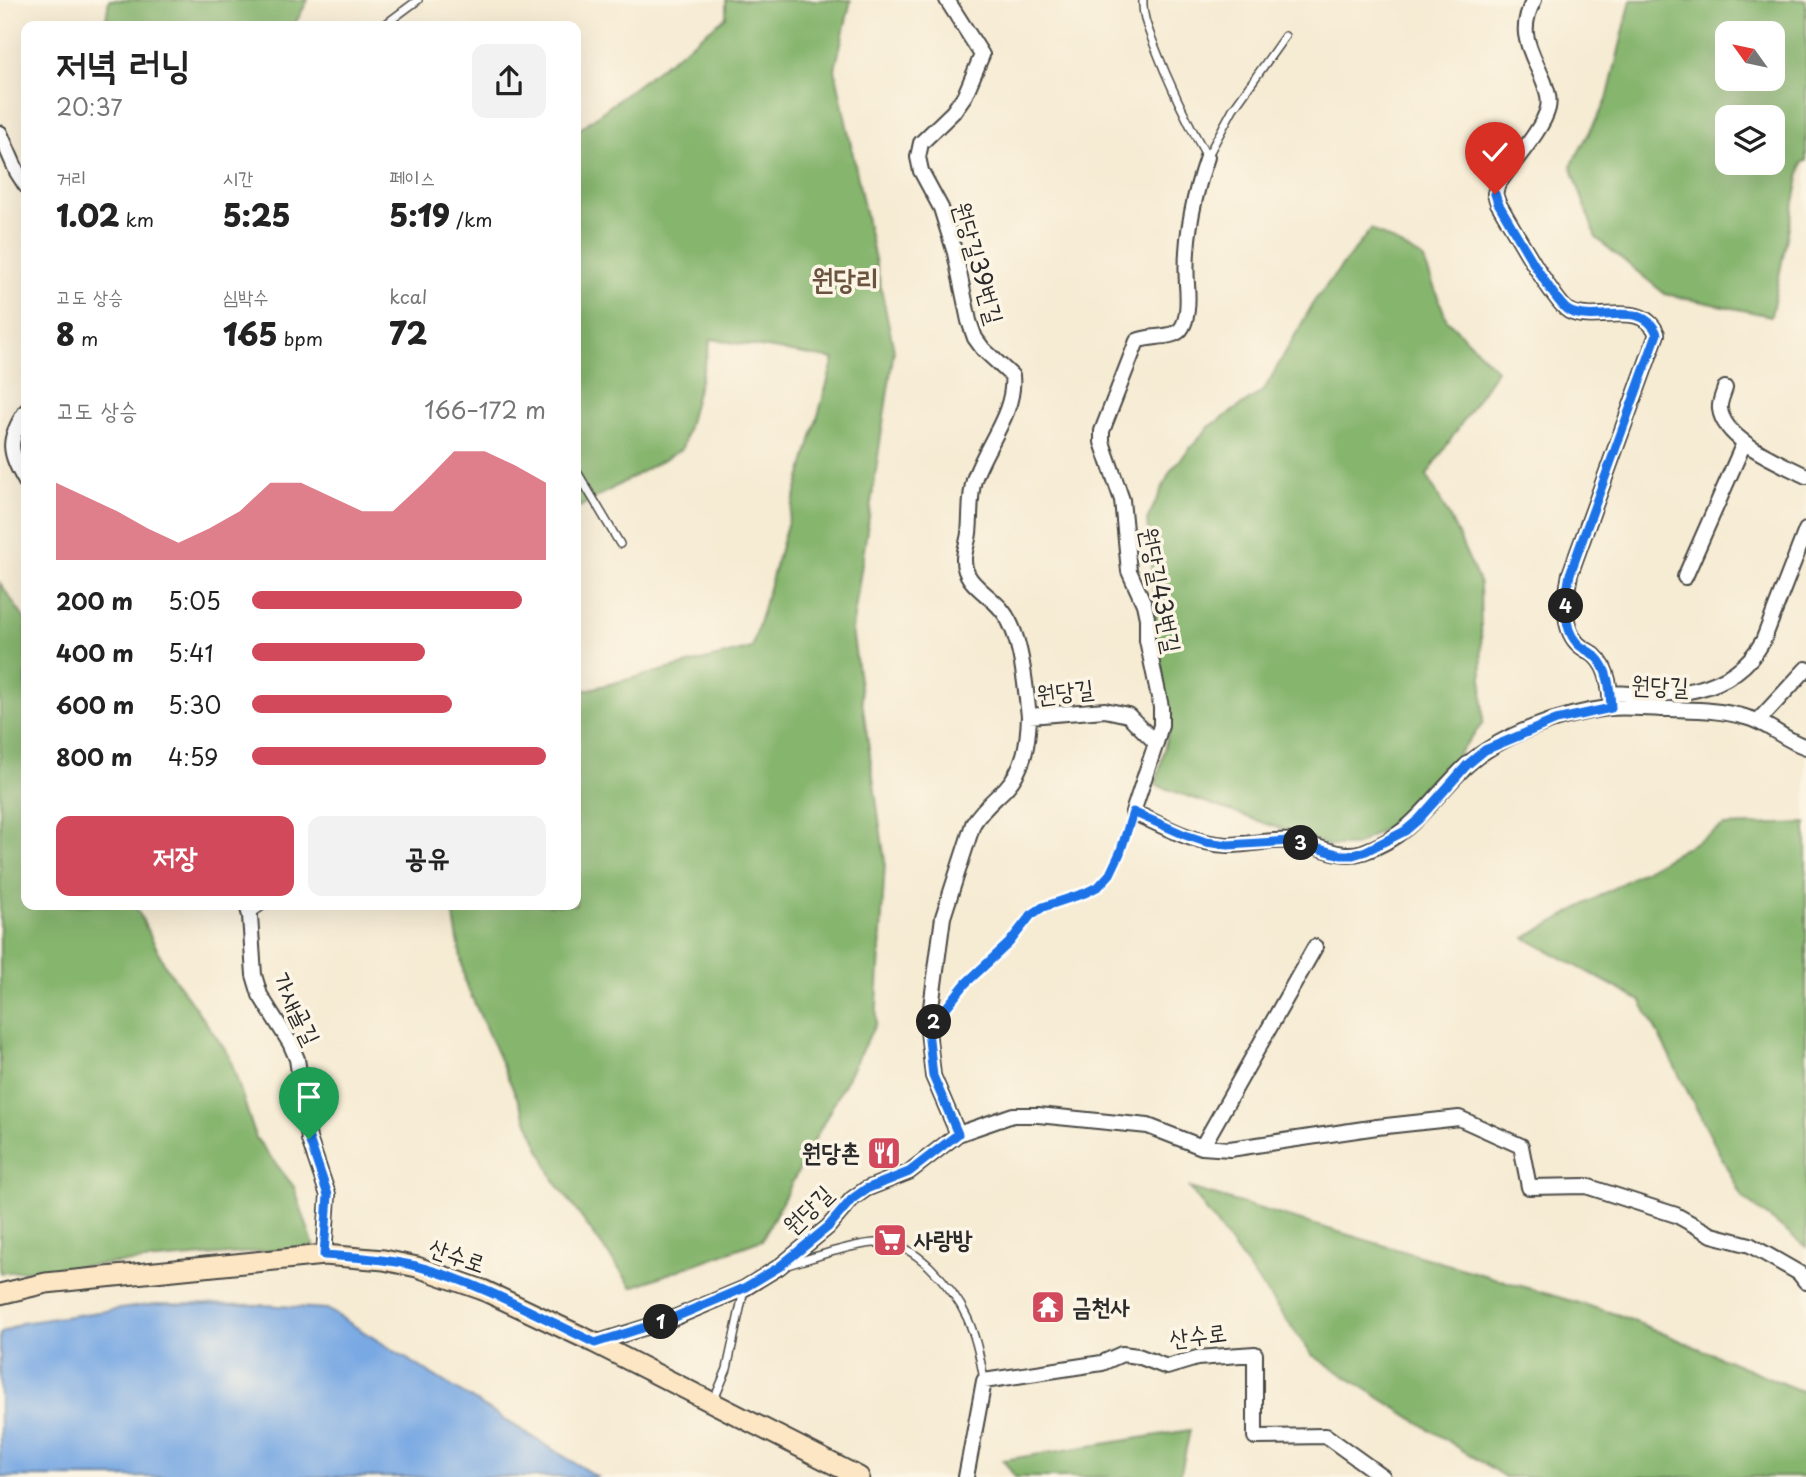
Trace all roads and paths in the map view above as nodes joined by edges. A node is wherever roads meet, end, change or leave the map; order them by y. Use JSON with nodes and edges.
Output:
{"nodes":[{"id":1,"x":418,"y":0,"type":"edge"},
{"id":2,"x":947,"y":0,"type":"edge"},
{"id":3,"x":1143,"y":0,"type":"edge"},
{"id":4,"x":1534,"y":0,"type":"edge"},
{"id":5,"x":390,"y":21,"type":"edge"},
{"id":6,"x":1285,"y":36,"type":"dead end"},
{"id":7,"x":0,"y":133,"type":"edge"},
{"id":8,"x":1207,"y":157,"type":"junction"},
{"id":9,"x":21,"y":178,"type":"edge"},
{"id":10,"x":1725,"y":388,"type":"dead end"},
{"id":11,"x":21,"y":419,"type":"edge"},
{"id":12,"x":1744,"y":443,"type":"junction"},
{"id":13,"x":21,"y":473,"type":"edge"},
{"id":14,"x":1806,"y":476,"type":"edge"},
{"id":15,"x":581,"y":478,"type":"edge"},
{"id":16,"x":1806,"y":530,"type":"edge"},
{"id":17,"x":620,"y":544,"type":"dead end"},
{"id":18,"x":1685,"y":577,"type":"dead end"},
{"id":19,"x":1806,"y":669,"type":"edge"},
{"id":20,"x":1610,"y":700,"type":"junction"},
{"id":21,"x":1029,"y":716,"type":"junction"},
{"id":22,"x":1758,"y":721,"type":"junction"},
{"id":23,"x":1156,"y":743,"type":"junction"},
{"id":24,"x":1806,"y":747,"type":"edge"},
{"id":25,"x":1133,"y":812,"type":"junction"},
{"id":26,"x":248,"y":910,"type":"edge"},
{"id":27,"x":1315,"y":947,"type":"dead end"},
{"id":28,"x":928,"y":1030,"type":"junction"},
{"id":29,"x":958,"y":1134,"type":"junction"},
{"id":30,"x":1202,"y":1147,"type":"junction"},
{"id":31,"x":324,"y":1255,"type":"junction"},
{"id":32,"x":779,"y":1267,"type":"junction"},
{"id":33,"x":1806,"y":1282,"type":"edge"},
{"id":34,"x":744,"y":1288,"type":"junction"},
{"id":35,"x":0,"y":1294,"type":"edge"},
{"id":36,"x":595,"y":1343,"type":"junction"},
{"id":37,"x":984,"y":1381,"type":"junction"},
{"id":38,"x":712,"y":1403,"type":"junction"},
{"id":39,"x":859,"y":1477,"type":"edge"},
{"id":40,"x":966,"y":1477,"type":"edge"},
{"id":41,"x":1382,"y":1477,"type":"edge"}],
"edges":[{"from":1,"to":5,"type":"lane"},
{"from":2,"to":21,"type":"street","name":"원당길39번길"},
{"from":3,"to":8,"type":"lane"},
{"from":4,"to":20,"type":"street"},
{"from":6,"to":8,"type":"lane"},
{"from":7,"to":9,"type":"street"},
{"from":8,"to":23,"type":"street","name":"원당길43번길"},
{"from":10,"to":12,"type":"street"},
{"from":11,"to":13,"type":"street"},
{"from":12,"to":14,"type":"street"},
{"from":12,"to":18,"type":"street"},
{"from":15,"to":17,"type":"lane"},
{"from":16,"to":20,"type":"street"},
{"from":19,"to":22,"type":"street"},
{"from":20,"to":22,"type":"street","name":"원당길"},
{"from":20,"to":25,"type":"street","name":"원당길"},
{"from":21,"to":23,"type":"street","name":"원당길"},
{"from":21,"to":28,"type":"street","name":"원당길"},
{"from":22,"to":24,"type":"street","name":"원당길"},
{"from":23,"to":25,"type":"street"},
{"from":25,"to":28,"type":"lane"},
{"from":26,"to":31,"type":"street","name":"가새골길"},
{"from":27,"to":30,"type":"street"},
{"from":28,"to":29,"type":"street","name":"원당길"},
{"from":29,"to":30,"type":"street"},
{"from":29,"to":32,"type":"street","name":"원당길"},
{"from":30,"to":33,"type":"street"},
{"from":31,"to":35,"type":"main road","name":"산수로"},
{"from":31,"to":36,"type":"main road","name":"산수로"},
{"from":32,"to":34,"type":"street","name":"원당길"},
{"from":32,"to":37,"type":"lane"},
{"from":34,"to":36,"type":"street","name":"원당길"},
{"from":34,"to":38,"type":"lane"},
{"from":36,"to":38,"type":"main road","name":"산수로"},
{"from":37,"to":40,"type":"street"},
{"from":37,"to":41,"type":"street","name":"산수로"},
{"from":38,"to":39,"type":"main road","name":"산수로"}]}
